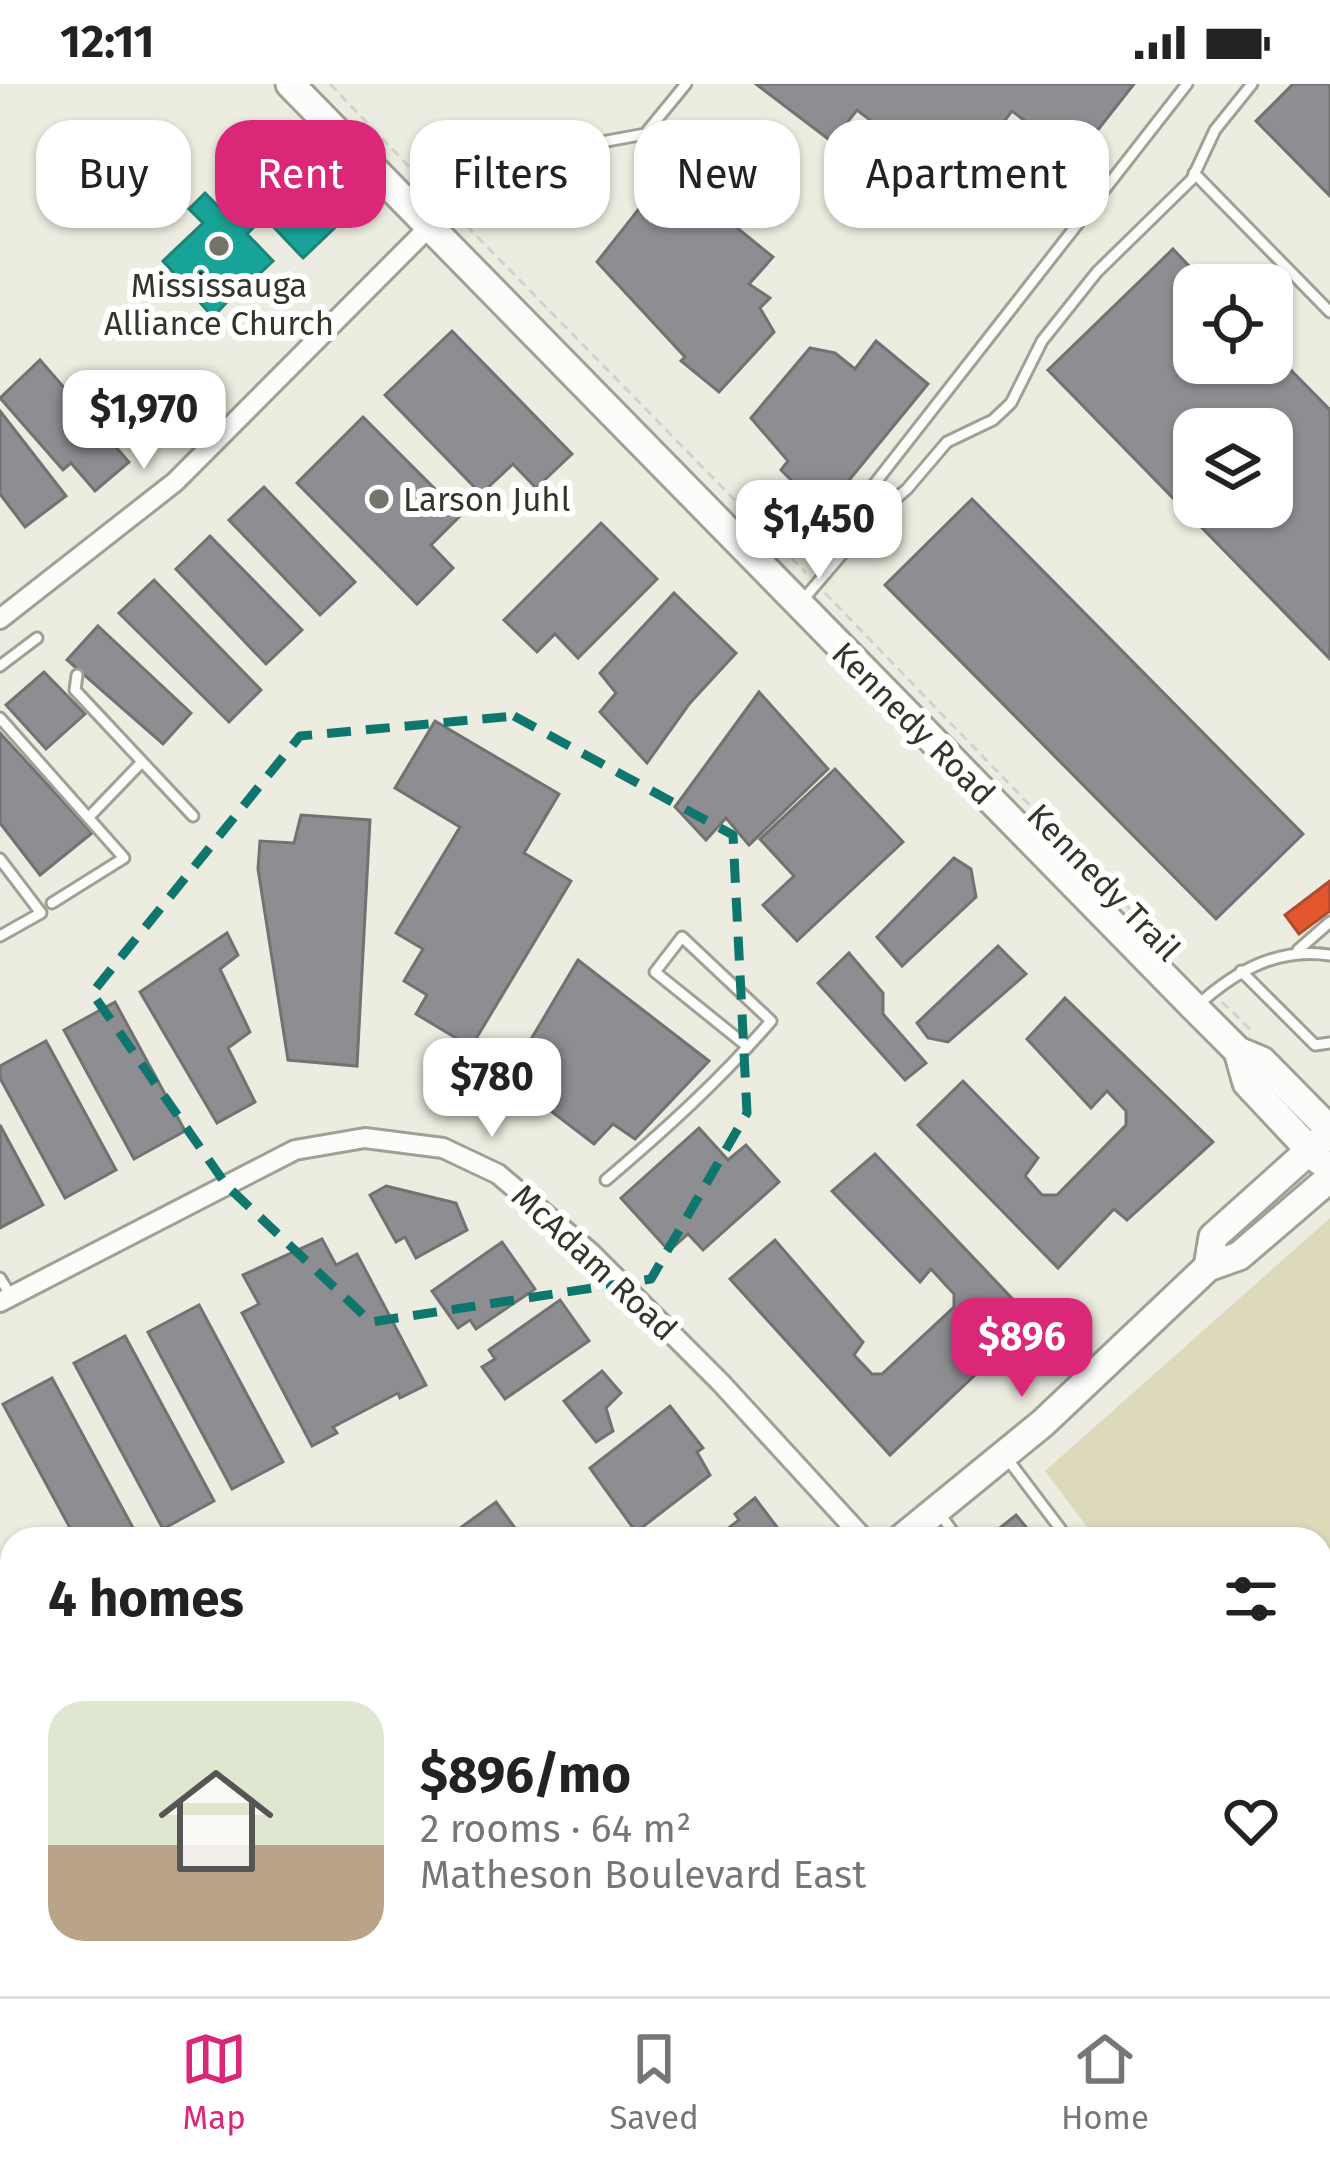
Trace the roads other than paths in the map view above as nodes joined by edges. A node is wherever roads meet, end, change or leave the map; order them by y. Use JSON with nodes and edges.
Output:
{"nodes":[{"id":1,"x":290,"y":84,"type":"edge"},
{"id":2,"x":686,"y":84,"type":"edge"},
{"id":3,"x":1187,"y":84,"type":"edge"},
{"id":4,"x":1252,"y":84,"type":"edge"},
{"id":5,"x":610,"y":140,"type":"edge"},
{"id":6,"x":1194,"y":173,"type":"junction"},
{"id":7,"x":410,"y":207,"type":"edge"},
{"id":8,"x":428,"y":228,"type":"edge"},
{"id":9,"x":430,"y":228,"type":"edge"},
{"id":10,"x":1330,"y":311,"type":"edge"},
{"id":11,"x":856,"y":532,"type":"junction"},
{"id":12,"x":798,"y":605,"type":"junction"},
{"id":13,"x":0,"y":619,"type":"edge"},
{"id":14,"x":37,"y":638,"type":"dead end"},
{"id":15,"x":0,"y":666,"type":"edge"},
{"id":16,"x":77,"y":675,"type":"dead end"},
{"id":17,"x":0,"y":718,"type":"edge"},
{"id":18,"x":141,"y":763,"type":"junction"},
{"id":19,"x":193,"y":816,"type":"dead end"},
{"id":20,"x":89,"y":817,"type":"junction"},
{"id":21,"x":0,"y":859,"type":"edge"},
{"id":22,"x":52,"y":903,"type":"dead end"},
{"id":23,"x":1330,"y":922,"type":"edge"},
{"id":24,"x":0,"y":937,"type":"edge"},
{"id":25,"x":1298,"y":950,"type":"junction"},
{"id":26,"x":1330,"y":955,"type":"edge"},
{"id":27,"x":1241,"y":971,"type":"junction"},
{"id":28,"x":1203,"y":1000,"type":"junction"},
{"id":29,"x":1330,"y":1043,"type":"edge"},
{"id":30,"x":748,"y":1047,"type":"junction"},
{"id":31,"x":1323,"y":1138,"type":"edge"},
{"id":32,"x":1330,"y":1175,"type":"edge"},
{"id":33,"x":606,"y":1180,"type":"dead end"},
{"id":34,"x":1208,"y":1267,"type":"junction"},
{"id":35,"x":0,"y":1278,"type":"edge"},
{"id":36,"x":5,"y":1299,"type":"edge"},
{"id":37,"x":1004,"y":1455,"type":"junction"},
{"id":38,"x":936,"y":1510,"type":"junction"},
{"id":39,"x":853,"y":1527,"type":"edge"},
{"id":40,"x":915,"y":1527,"type":"edge"},
{"id":41,"x":949,"y":1527,"type":"edge"},
{"id":42,"x":1059,"y":1527,"type":"edge"}],
"edges":[{"from":1,"to":7,"type":"main road","name":"Kennedy Road"},
{"from":2,"to":5,"type":"lane"},
{"from":3,"to":11,"type":"lane"},
{"from":4,"to":6,"type":"lane"},
{"from":6,"to":10,"type":"lane"},
{"from":6,"to":11,"type":"lane"},
{"from":8,"to":13,"type":"street"},
{"from":9,"to":12,"type":"main road","name":"Kennedy Road"},
{"from":11,"to":12,"type":"lane"},
{"from":12,"to":28,"type":"main road","name":"Kennedy Road"},
{"from":14,"to":15,"type":"lane"},
{"from":16,"to":18,"type":"lane"},
{"from":17,"to":20,"type":"lane"},
{"from":18,"to":19,"type":"lane"},
{"from":18,"to":20,"type":"lane"},
{"from":20,"to":22,"type":"lane"},
{"from":21,"to":24,"type":"lane"},
{"from":23,"to":25,"type":"lane"},
{"from":25,"to":26,"type":"lane"},
{"from":25,"to":27,"type":"lane"},
{"from":27,"to":28,"type":"lane"},
{"from":27,"to":29,"type":"lane"},
{"from":28,"to":31,"type":"main road","name":"Kennedy Road"},
{"from":30,"to":30,"type":"lane"},
{"from":30,"to":33,"type":"lane"},
{"from":31,"to":32,"type":"main road","name":"Kennedy Road"},
{"from":31,"to":34,"type":"main road"},
{"from":32,"to":34,"type":"main road"},
{"from":34,"to":37,"type":"main road"},
{"from":35,"to":36,"type":"lane"},
{"from":36,"to":39,"type":"street","name":"McAdam Road"},
{"from":37,"to":38,"type":"main road"},
{"from":37,"to":42,"type":"lane"},
{"from":38,"to":40,"type":"main road"},
{"from":38,"to":41,"type":"lane"}]}
